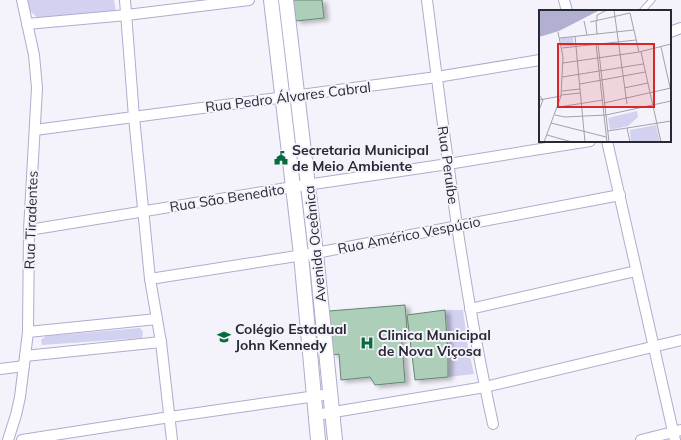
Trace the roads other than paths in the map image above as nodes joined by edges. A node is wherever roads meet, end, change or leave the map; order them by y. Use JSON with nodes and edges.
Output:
{"nodes":[{"id":1,"x":22,"y":0,"type":"edge"},
{"id":2,"x":125,"y":0,"type":"edge"},
{"id":3,"x":249,"y":0,"type":"edge"},
{"id":4,"x":271,"y":0,"type":"edge"},
{"id":5,"x":286,"y":0,"type":"edge"},
{"id":6,"x":427,"y":0,"type":"edge"},
{"id":7,"x":564,"y":0,"type":"edge"},
{"id":8,"x":652,"y":0,"type":"edge"},
{"id":9,"x":567,"y":10,"type":"edge"},
{"id":10,"x":643,"y":10,"type":"edge"},
{"id":11,"x":126,"y":15,"type":"junction"},
{"id":12,"x":27,"y":24,"type":"junction"},
{"id":13,"x":681,"y":28,"type":"edge"},
{"id":14,"x":671,"y":32,"type":"edge"},
{"id":15,"x":539,"y":60,"type":"edge"},
{"id":16,"x":437,"y":77,"type":"junction"},
{"id":17,"x":298,"y":96,"type":"junction"},
{"id":18,"x":282,"y":98,"type":"junction"},
{"id":19,"x":134,"y":116,"type":"junction"},
{"id":20,"x":35,"y":130,"type":"junction"},
{"id":21,"x":584,"y":142,"type":"edge"},
{"id":22,"x":607,"y":142,"type":"edge"},
{"id":23,"x":448,"y":164,"type":"junction"},
{"id":24,"x":308,"y":185,"type":"junction"},
{"id":25,"x":293,"y":187,"type":"junction"},
{"id":26,"x":620,"y":195,"type":"junction"},
{"id":27,"x":143,"y":211,"type":"junction"},
{"id":28,"x":457,"y":227,"type":"junction"},
{"id":29,"x":29,"y":230,"type":"junction"},
{"id":30,"x":316,"y":253,"type":"junction"},
{"id":31,"x":301,"y":255,"type":"junction"},
{"id":32,"x":636,"y":271,"type":"junction"},
{"id":33,"x":150,"y":279,"type":"junction"},
{"id":34,"x":470,"y":309,"type":"junction"},
{"id":35,"x":157,"y":319,"type":"junction"},
{"id":36,"x":28,"y":332,"type":"junction"},
{"id":37,"x":681,"y":340,"type":"edge"},
{"id":38,"x":161,"y":342,"type":"junction"},
{"id":39,"x":654,"y":347,"type":"junction"},
{"id":40,"x":25,"y":361,"type":"junction"},
{"id":41,"x":0,"y":369,"type":"edge"},
{"id":42,"x":485,"y":387,"type":"junction"},
{"id":43,"x":330,"y":394,"type":"junction"},
{"id":44,"x":313,"y":396,"type":"junction"},
{"id":45,"x":332,"y":413,"type":"junction"},
{"id":46,"x":316,"y":415,"type":"junction"},
{"id":47,"x":170,"y":417,"type":"junction"},
{"id":48,"x":492,"y":424,"type":"dead end"},
{"id":49,"x":676,"y":434,"type":"edge"},
{"id":50,"x":8,"y":440,"type":"edge"},
{"id":51,"x":22,"y":440,"type":"edge"},
{"id":52,"x":172,"y":440,"type":"edge"},
{"id":53,"x":318,"y":440,"type":"edge"},
{"id":54,"x":335,"y":440,"type":"edge"},
{"id":55,"x":641,"y":440,"type":"edge"}],
"edges":[{"from":1,"to":12,"type":"street","name":"Rua Tiradentes"},
{"from":2,"to":11,"type":"street"},
{"from":3,"to":11,"type":"street"},
{"from":4,"to":18,"type":"street","name":"Avenida Oceânica"},
{"from":5,"to":17,"type":"street","name":"Avenida Oceânica"},
{"from":6,"to":16,"type":"street","name":"Rua Peruíbe"},
{"from":7,"to":9,"type":"street"},
{"from":8,"to":10,"type":"lane"},
{"from":11,"to":12,"type":"street"},
{"from":11,"to":19,"type":"street"},
{"from":12,"to":20,"type":"street","name":"Rua Tiradentes"},
{"from":13,"to":14,"type":"street"},
{"from":15,"to":16,"type":"street","name":"Rua Pedro Álvares Cabral"},
{"from":16,"to":17,"type":"street","name":"Rua Pedro Álvares Cabral"},
{"from":16,"to":23,"type":"street","name":"Rua Peruíbe"},
{"from":17,"to":18,"type":"street","name":"Rua Pedro Álvares Cabral"},
{"from":17,"to":24,"type":"street","name":"Avenida Oceânica"},
{"from":18,"to":19,"type":"street","name":"Rua Pedro Álvares Cabral"},
{"from":18,"to":25,"type":"street","name":"Avenida Oceânica"},
{"from":19,"to":20,"type":"street","name":"Rua Pedro Álvares Cabral"},
{"from":19,"to":27,"type":"street"},
{"from":20,"to":29,"type":"street","name":"Rua Tiradentes"},
{"from":21,"to":23,"type":"street","name":"Rua São Benedito"},
{"from":22,"to":26,"type":"street"},
{"from":23,"to":24,"type":"street","name":"Rua São Benedito"},
{"from":23,"to":28,"type":"street","name":"Rua Peruíbe"},
{"from":24,"to":25,"type":"street","name":"Rua São Benedito"},
{"from":24,"to":30,"type":"street","name":"Avenida Oceânica"},
{"from":25,"to":27,"type":"street","name":"Rua São Benedito"},
{"from":25,"to":31,"type":"street","name":"Avenida Oceânica"},
{"from":26,"to":28,"type":"street","name":"Rua Américo Vespúcio"},
{"from":26,"to":32,"type":"street"},
{"from":27,"to":29,"type":"street","name":"Rua São Benedito"},
{"from":27,"to":33,"type":"street"},
{"from":28,"to":30,"type":"street","name":"Rua Américo Vespúcio"},
{"from":28,"to":34,"type":"street","name":"Rua Peruíbe"},
{"from":29,"to":36,"type":"street","name":"Rua Tiradentes"},
{"from":30,"to":31,"type":"street","name":"Rua Américo Vespúcio"},
{"from":30,"to":43,"type":"street","name":"Avenida Oceânica"},
{"from":31,"to":33,"type":"street","name":"Rua Américo Vespúcio"},
{"from":31,"to":44,"type":"street","name":"Avenida Oceânica"},
{"from":32,"to":34,"type":"street"},
{"from":32,"to":39,"type":"street"},
{"from":33,"to":35,"type":"street"},
{"from":34,"to":42,"type":"street","name":"Rua Peruíbe"},
{"from":35,"to":36,"type":"street"},
{"from":35,"to":38,"type":"street"},
{"from":36,"to":40,"type":"street","name":"Rua Tiradentes"},
{"from":37,"to":39,"type":"street"},
{"from":38,"to":40,"type":"street"},
{"from":38,"to":47,"type":"street"},
{"from":39,"to":42,"type":"street"},
{"from":39,"to":49,"type":"street"},
{"from":40,"to":41,"type":"street"},
{"from":40,"to":50,"type":"street","name":"Rua Tiradentes"},
{"from":42,"to":45,"type":"street"},
{"from":42,"to":48,"type":"street","name":"Rua Peruíbe"},
{"from":43,"to":44,"type":"street"},
{"from":43,"to":45,"type":"street","name":"Avenida Oceânica"},
{"from":44,"to":46,"type":"street","name":"Avenida Oceânica"},
{"from":44,"to":47,"type":"street"},
{"from":45,"to":46,"type":"street"},
{"from":45,"to":54,"type":"street","name":"Avenida Oceânica"},
{"from":46,"to":53,"type":"street","name":"Avenida Oceânica"},
{"from":47,"to":51,"type":"street"},
{"from":47,"to":52,"type":"street"},
{"from":49,"to":55,"type":"street"}]}
